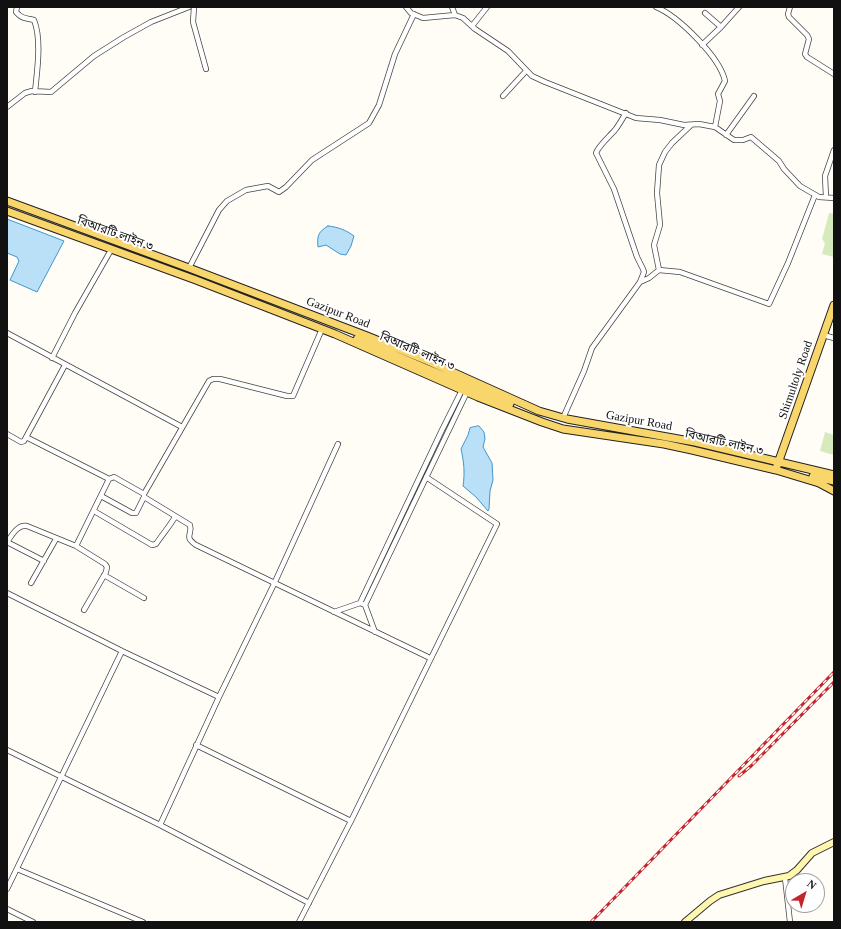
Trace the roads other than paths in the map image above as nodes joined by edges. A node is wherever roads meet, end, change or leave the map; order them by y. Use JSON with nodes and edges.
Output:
{"nodes":[{"id":1,"x":17,"y":7,"type":"edge"},
{"id":2,"x":189,"y":7,"type":"edge"},
{"id":3,"x":194,"y":7,"type":"edge"},
{"id":4,"x":406,"y":7,"type":"edge"},
{"id":5,"x":452,"y":7,"type":"edge"},
{"id":6,"x":487,"y":7,"type":"edge"},
{"id":7,"x":656,"y":7,"type":"edge"},
{"id":8,"x":739,"y":7,"type":"edge"},
{"id":9,"x":790,"y":7,"type":"edge"},
{"id":10,"x":705,"y":13,"type":"dead end"},
{"id":11,"x":414,"y":14,"type":"junction"},
{"id":12,"x":454,"y":15,"type":"junction"},
{"id":13,"x":472,"y":26,"type":"junction"},
{"id":14,"x":721,"y":27,"type":"junction"},
{"id":15,"x":702,"y":45,"type":"junction"},
{"id":16,"x":206,"y":69,"type":"dead end"},
{"id":17,"x":526,"y":71,"type":"junction"},
{"id":18,"x":834,"y":74,"type":"edge"},
{"id":19,"x":35,"y":92,"type":"junction"},
{"id":20,"x":503,"y":96,"type":"dead end"},
{"id":21,"x":754,"y":96,"type":"dead end"},
{"id":22,"x":7,"y":107,"type":"edge"},
{"id":23,"x":626,"y":113,"type":"junction"},
{"id":24,"x":690,"y":125,"type":"junction"},
{"id":25,"x":715,"y":127,"type":"junction"},
{"id":26,"x":726,"y":135,"type":"junction"},
{"id":27,"x":834,"y":150,"type":"edge"},
{"id":28,"x":815,"y":195,"type":"junction"},
{"id":29,"x":826,"y":197,"type":"junction"},
{"id":30,"x":834,"y":198,"type":"edge"},
{"id":31,"x":7,"y":201,"type":"edge"},
{"id":32,"x":7,"y":207,"type":"edge"},
{"id":33,"x":7,"y":211,"type":"edge"},
{"id":34,"x":111,"y":250,"type":"junction"},
{"id":35,"x":189,"y":268,"type":"junction"},
{"id":36,"x":659,"y":270,"type":"junction"},
{"id":37,"x":640,"y":282,"type":"junction"},
{"id":38,"x":834,"y":305,"type":"edge"},
{"id":39,"x":322,"y":329,"type":"junction"},
{"id":40,"x":7,"y":333,"type":"edge"},
{"id":41,"x":823,"y":335,"type":"junction"},
{"id":42,"x":834,"y":338,"type":"edge"},
{"id":43,"x":52,"y":358,"type":"junction"},
{"id":44,"x":65,"y":365,"type":"junction"},
{"id":45,"x":465,"y":391,"type":"junction"},
{"id":46,"x":563,"y":418,"type":"junction"},
{"id":47,"x":182,"y":427,"type":"junction"},
{"id":48,"x":7,"y":434,"type":"edge"},
{"id":49,"x":26,"y":437,"type":"junction"},
{"id":50,"x":338,"y":444,"type":"dead end"},
{"id":51,"x":777,"y":466,"type":"junction"},
{"id":52,"x":426,"y":477,"type":"junction"},
{"id":53,"x":109,"y":479,"type":"junction"},
{"id":54,"x":833,"y":480,"type":"edge"},
{"id":55,"x":834,"y":491,"type":"edge"},
{"id":56,"x":144,"y":495,"type":"junction"},
{"id":57,"x":101,"y":496,"type":"junction"},
{"id":58,"x":94,"y":511,"type":"junction"},
{"id":59,"x":175,"y":517,"type":"junction"},
{"id":60,"x":56,"y":539,"type":"junction"},
{"id":61,"x":76,"y":546,"type":"junction"},
{"id":62,"x":44,"y":561,"type":"junction"},
{"id":63,"x":104,"y":575,"type":"junction"},
{"id":64,"x":31,"y":583,"type":"dead end"},
{"id":65,"x":274,"y":584,"type":"junction"},
{"id":66,"x":7,"y":593,"type":"edge"},
{"id":67,"x":144,"y":598,"type":"dead end"},
{"id":68,"x":360,"y":603,"type":"junction"},
{"id":69,"x":365,"y":605,"type":"junction"},
{"id":70,"x":84,"y":610,"type":"dead end"},
{"id":71,"x":334,"y":612,"type":"junction"},
{"id":72,"x":375,"y":632,"type":"junction"},
{"id":73,"x":122,"y":651,"type":"junction"},
{"id":74,"x":430,"y":658,"type":"junction"},
{"id":75,"x":219,"y":697,"type":"junction"},
{"id":76,"x":196,"y":745,"type":"junction"},
{"id":77,"x":7,"y":750,"type":"edge"},
{"id":78,"x":61,"y":776,"type":"junction"},
{"id":79,"x":351,"y":821,"type":"junction"},
{"id":80,"x":160,"y":825,"type":"junction"},
{"id":81,"x":834,"y":842,"type":"edge"},
{"id":82,"x":17,"y":869,"type":"junction"},
{"id":83,"x":792,"y":873,"type":"edge"},
{"id":84,"x":785,"y":878,"type":"edge"},
{"id":85,"x":7,"y":889,"type":"edge"},
{"id":86,"x":309,"y":903,"type":"junction"},
{"id":87,"x":7,"y":909,"type":"edge"},
{"id":88,"x":33,"y":922,"type":"edge"},
{"id":89,"x":143,"y":922,"type":"edge"},
{"id":90,"x":299,"y":922,"type":"edge"},
{"id":91,"x":685,"y":922,"type":"edge"}],
"edges":[{"from":1,"to":19,"type":"street"},
{"from":2,"to":19,"type":"street"},
{"from":3,"to":16,"type":"street"},
{"from":4,"to":11,"type":"street"},
{"from":5,"to":12,"type":"street"},
{"from":6,"to":13,"type":"street"},
{"from":7,"to":15,"type":"street"},
{"from":8,"to":14,"type":"street"},
{"from":9,"to":18,"type":"street"},
{"from":10,"to":14,"type":"street"},
{"from":11,"to":12,"type":"street"},
{"from":11,"to":35,"type":"street"},
{"from":12,"to":13,"type":"street"},
{"from":13,"to":17,"type":"street"},
{"from":14,"to":15,"type":"street"},
{"from":15,"to":25,"type":"street"},
{"from":17,"to":20,"type":"street"},
{"from":17,"to":23,"type":"street"},
{"from":19,"to":22,"type":"street"},
{"from":21,"to":26,"type":"street"},
{"from":23,"to":24,"type":"street"},
{"from":23,"to":37,"type":"street"},
{"from":24,"to":25,"type":"street"},
{"from":24,"to":36,"type":"street"},
{"from":25,"to":26,"type":"street"},
{"from":26,"to":28,"type":"street"},
{"from":27,"to":29,"type":"street"},
{"from":28,"to":29,"type":"street"},
{"from":28,"to":36,"type":"street"},
{"from":29,"to":30,"type":"street"},
{"from":31,"to":35,"type":"main road","name":"Gazipur Road"},
{"from":32,"to":51,"type":"main road","name":"বিআরটি লাইন ৩"},
{"from":33,"to":34,"type":"main road","name":"Gazipur Road"},
{"from":34,"to":39,"type":"main road","name":"Gazipur Road"},
{"from":34,"to":43,"type":"street"},
{"from":35,"to":46,"type":"main road","name":"Gazipur Road"},
{"from":36,"to":37,"type":"street"},
{"from":37,"to":46,"type":"street"},
{"from":38,"to":41,"type":"main road","name":"Shimultoly Road"},
{"from":39,"to":45,"type":"main road","name":"Gazipur Road"},
{"from":39,"to":47,"type":"street"},
{"from":40,"to":43,"type":"street"},
{"from":41,"to":42,"type":"street"},
{"from":41,"to":51,"type":"main road","name":"Shimultoly Road"},
{"from":43,"to":44,"type":"street"},
{"from":44,"to":47,"type":"street"},
{"from":44,"to":49,"type":"street"},
{"from":45,"to":51,"type":"main road","name":"Gazipur Road"},
{"from":45,"to":52,"type":"street"},
{"from":45,"to":68,"type":"street"},
{"from":46,"to":51,"type":"main road","name":"Gazipur Road"},
{"from":47,"to":56,"type":"street"},
{"from":48,"to":49,"type":"street"},
{"from":49,"to":53,"type":"street"},
{"from":50,"to":65,"type":"street"},
{"from":51,"to":54,"type":"main road"},
{"from":51,"to":55,"type":"main road"},
{"from":52,"to":69,"type":"street"},
{"from":52,"to":74,"type":"street"},
{"from":53,"to":56,"type":"street"},
{"from":53,"to":57,"type":"street"},
{"from":56,"to":57,"type":"street"},
{"from":56,"to":59,"type":"street"},
{"from":57,"to":58,"type":"street"},
{"from":58,"to":59,"type":"street"},
{"from":58,"to":61,"type":"street"},
{"from":59,"to":65,"type":"street"},
{"from":60,"to":61,"type":"street"},
{"from":60,"to":62,"type":"street"},
{"from":60,"to":62,"type":"street"},
{"from":61,"to":63,"type":"street"},
{"from":62,"to":64,"type":"street"},
{"from":63,"to":67,"type":"street"},
{"from":63,"to":70,"type":"street"},
{"from":65,"to":71,"type":"street"},
{"from":65,"to":75,"type":"street"},
{"from":66,"to":73,"type":"street"},
{"from":68,"to":69,"type":"street"},
{"from":68,"to":71,"type":"street"},
{"from":69,"to":72,"type":"street"},
{"from":71,"to":72,"type":"street"},
{"from":72,"to":74,"type":"street"},
{"from":73,"to":75,"type":"street"},
{"from":73,"to":78,"type":"street"},
{"from":74,"to":79,"type":"street"},
{"from":75,"to":76,"type":"street"},
{"from":76,"to":79,"type":"street"},
{"from":76,"to":80,"type":"street"},
{"from":77,"to":78,"type":"street"},
{"from":78,"to":80,"type":"street"},
{"from":78,"to":82,"type":"street"},
{"from":79,"to":86,"type":"street"},
{"from":80,"to":86,"type":"street"},
{"from":81,"to":83,"type":"street"},
{"from":82,"to":85,"type":"street"},
{"from":82,"to":89,"type":"street"},
{"from":84,"to":91,"type":"street"},
{"from":86,"to":90,"type":"street"},
{"from":87,"to":88,"type":"street"}]}
